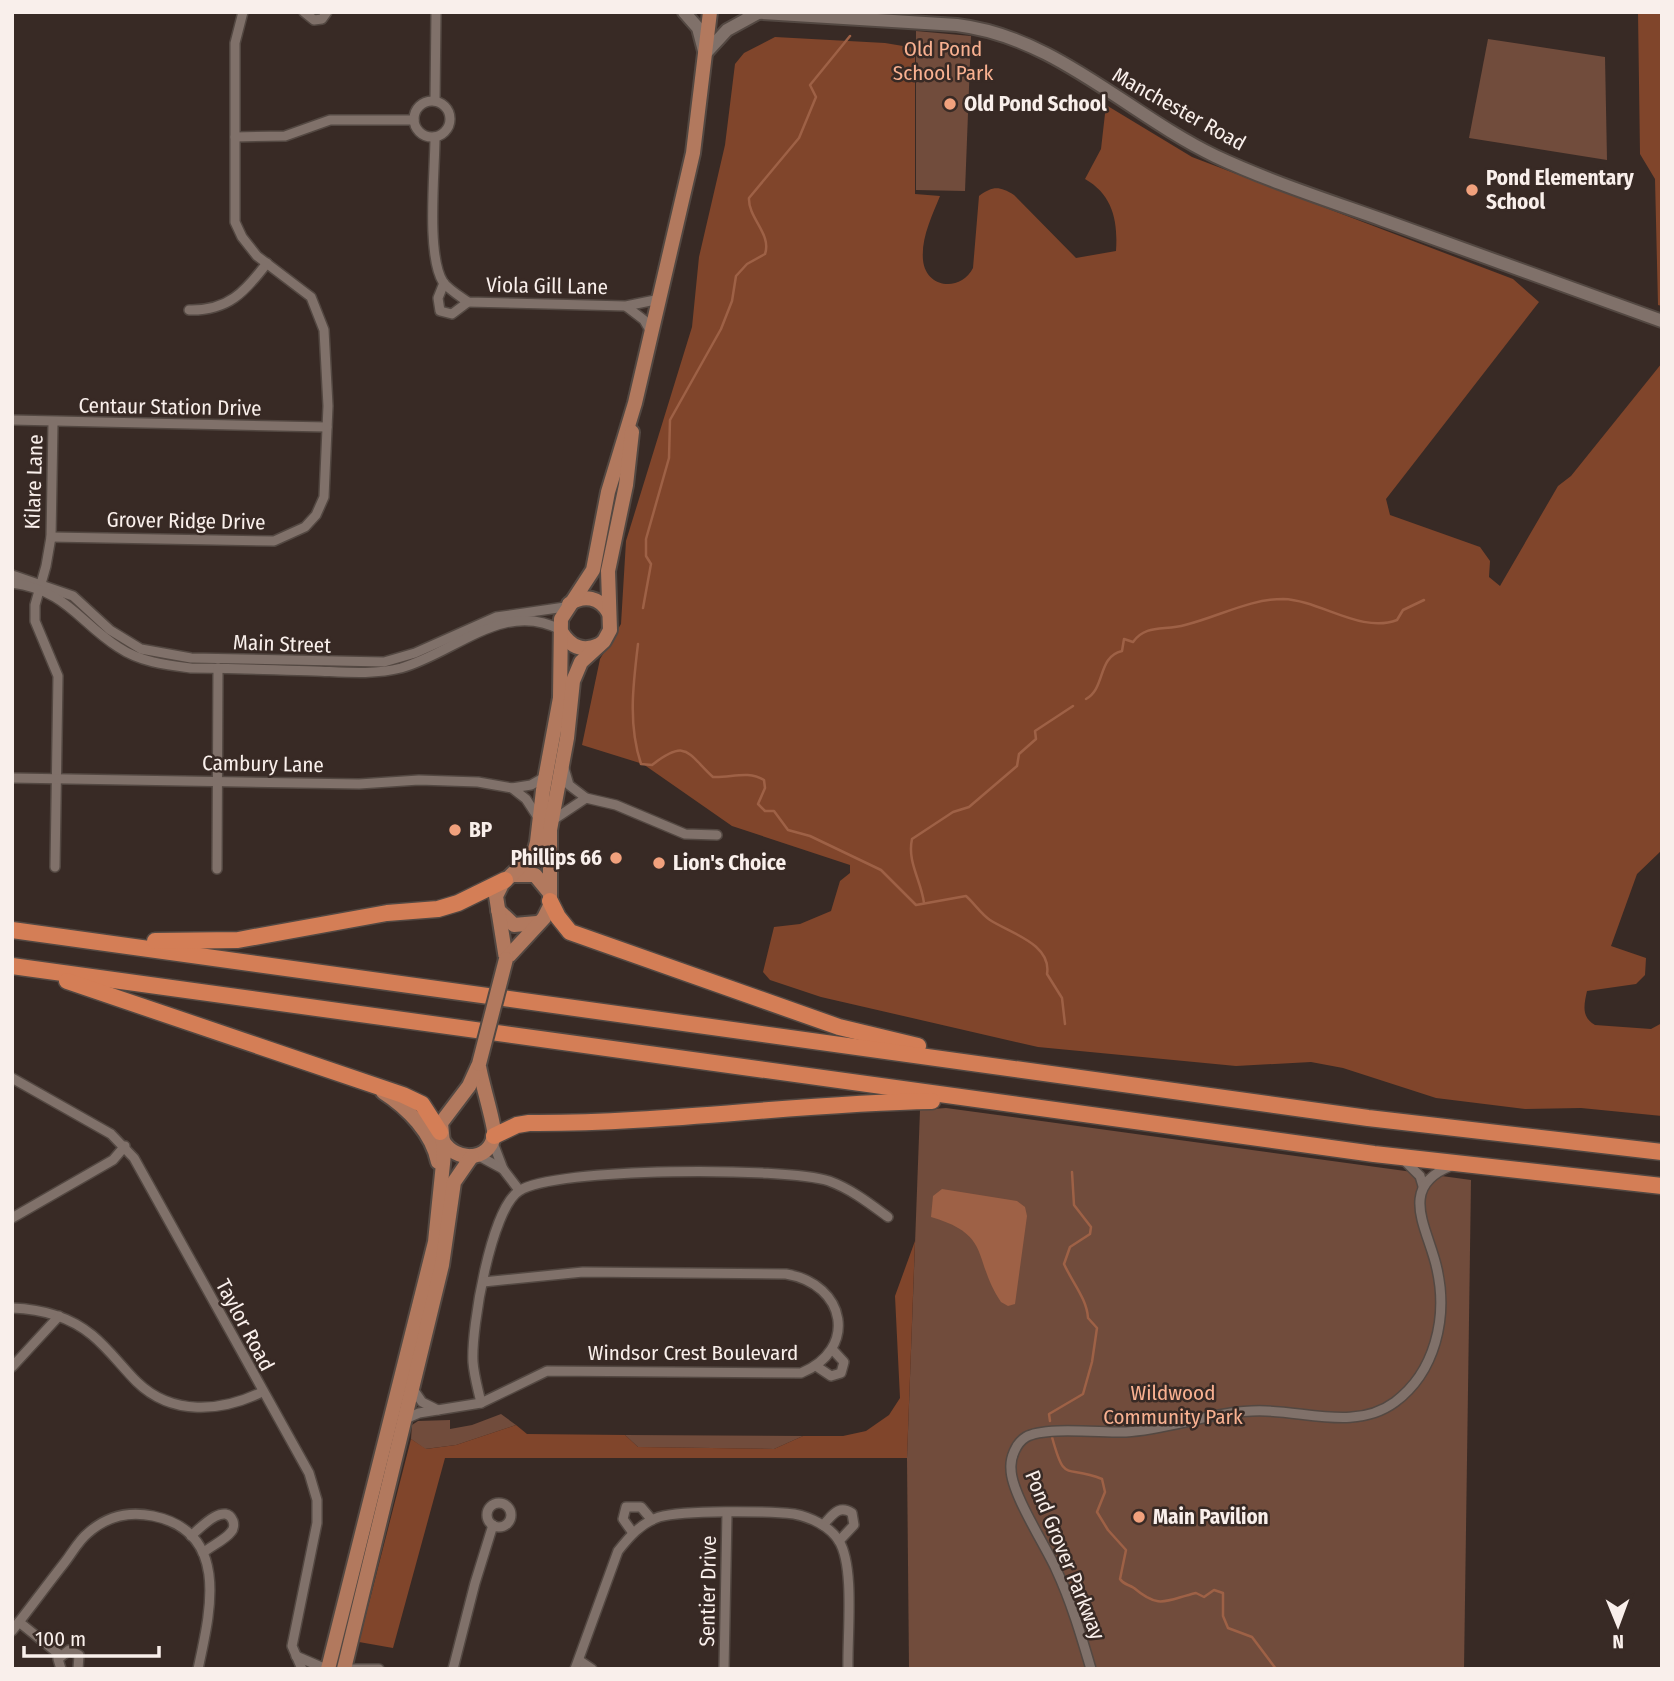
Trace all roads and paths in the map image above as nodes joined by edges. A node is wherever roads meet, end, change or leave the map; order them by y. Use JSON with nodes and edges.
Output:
{"nodes":[{"id":1,"x":243,"y":12,"type":"edge"},
{"id":2,"x":304,"y":12,"type":"edge"},
{"id":3,"x":327,"y":12,"type":"edge"},
{"id":4,"x":436,"y":12,"type":"edge"},
{"id":5,"x":684,"y":12,"type":"edge"},
{"id":6,"x":710,"y":12,"type":"edge"},
{"id":7,"x":755,"y":13,"type":"edge"},
{"id":8,"x":705,"y":54,"type":"junction"},
{"id":9,"x":435,"y":101,"type":"junction"},
{"id":10,"x":414,"y":120,"type":"junction"},
{"id":11,"x":235,"y":137,"type":"junction"},
{"id":12,"x":435,"y":137,"type":"junction"},
{"id":13,"x":267,"y":263,"type":"junction"},
{"id":14,"x":444,"y":283,"type":"junction"},
{"id":15,"x":660,"y":299,"type":"junction"},
{"id":16,"x":468,"y":302,"type":"junction"},
{"id":17,"x":626,"y":306,"type":"junction"},
{"id":18,"x":189,"y":310,"type":"dead end"},
{"id":19,"x":1662,"y":321,"type":"edge"},
{"id":20,"x":652,"y":332,"type":"junction"},
{"id":21,"x":635,"y":403,"type":"junction"},
{"id":22,"x":12,"y":420,"type":"edge"},
{"id":23,"x":53,"y":423,"type":"junction"},
{"id":24,"x":327,"y":427,"type":"junction"},
{"id":25,"x":51,"y":537,"type":"junction"},
{"id":26,"x":12,"y":575,"type":"edge"},
{"id":27,"x":12,"y":583,"type":"edge"},
{"id":28,"x":41,"y":587,"type":"junction"},
{"id":29,"x":567,"y":606,"type":"junction"},
{"id":30,"x":609,"y":613,"type":"junction"},
{"id":31,"x":561,"y":631,"type":"junction"},
{"id":32,"x":601,"y":643,"type":"junction"},
{"id":33,"x":218,"y":668,"type":"junction"},
{"id":34,"x":563,"y":763,"type":"junction"},
{"id":35,"x":545,"y":777,"type":"junction"},
{"id":36,"x":12,"y":778,"type":"edge"},
{"id":37,"x":57,"y":778,"type":"junction"},
{"id":38,"x":218,"y":781,"type":"junction"},
{"id":39,"x":512,"y":788,"type":"junction"},
{"id":40,"x":586,"y":798,"type":"junction"},
{"id":41,"x":545,"y":821,"type":"junction"},
{"id":42,"x":717,"y":835,"type":"dead end"},
{"id":43,"x":55,"y":867,"type":"dead end"},
{"id":44,"x":217,"y":869,"type":"dead end"},
{"id":45,"x":508,"y":878,"type":"junction"},
{"id":46,"x":550,"y":897,"type":"junction"},
{"id":47,"x":497,"y":905,"type":"junction"},
{"id":48,"x":540,"y":921,"type":"junction"},
{"id":49,"x":12,"y":930,"type":"edge"},
{"id":50,"x":104,"y":943,"type":"junction"},
{"id":51,"x":506,"y":959,"type":"junction"},
{"id":52,"x":17,"y":967,"type":"edge"},
{"id":53,"x":967,"y":1062,"type":"junction"},
{"id":54,"x":479,"y":1064,"type":"junction"},
{"id":55,"x":12,"y":1078,"type":"edge"},
{"id":56,"x":379,"y":1089,"type":"junction"},
{"id":57,"x":984,"y":1100,"type":"junction"},
{"id":58,"x":454,"y":1106,"type":"junction"},
{"id":59,"x":487,"y":1111,"type":"junction"},
{"id":60,"x":442,"y":1136,"type":"junction"},
{"id":61,"x":493,"y":1138,"type":"junction"},
{"id":62,"x":122,"y":1149,"type":"junction"},
{"id":63,"x":1662,"y":1152,"type":"edge"},
{"id":64,"x":474,"y":1156,"type":"junction"},
{"id":65,"x":1401,"y":1157,"type":"junction"},
{"id":66,"x":1455,"y":1164,"type":"junction"},
{"id":67,"x":503,"y":1169,"type":"junction"},
{"id":68,"x":442,"y":1177,"type":"junction"},
{"id":69,"x":1423,"y":1186,"type":"junction"},
{"id":70,"x":1662,"y":1186,"type":"edge"},
{"id":71,"x":519,"y":1191,"type":"junction"},
{"id":72,"x":888,"y":1217,"type":"dead end"},
{"id":73,"x":12,"y":1218,"type":"edge"},
{"id":74,"x":483,"y":1282,"type":"junction"},
{"id":75,"x":12,"y":1308,"type":"edge"},
{"id":76,"x":59,"y":1316,"type":"junction"},
{"id":77,"x":832,"y":1349,"type":"junction"},
{"id":78,"x":816,"y":1366,"type":"junction"},
{"id":79,"x":12,"y":1367,"type":"edge"},
{"id":80,"x":412,"y":1389,"type":"junction"},
{"id":81,"x":262,"y":1392,"type":"junction"},
{"id":82,"x":481,"y":1403,"type":"junction"},
{"id":83,"x":438,"y":1410,"type":"junction"},
{"id":84,"x":405,"y":1419,"type":"junction"},
{"id":85,"x":727,"y":1513,"type":"junction"},
{"id":86,"x":652,"y":1520,"type":"junction"},
{"id":87,"x":493,"y":1525,"type":"dead end"},
{"id":88,"x":823,"y":1525,"type":"junction"},
{"id":89,"x":633,"y":1533,"type":"junction"},
{"id":90,"x":191,"y":1536,"type":"junction"},
{"id":91,"x":839,"y":1541,"type":"junction"},
{"id":92,"x":203,"y":1552,"type":"junction"},
{"id":93,"x":19,"y":1622,"type":"junction"},
{"id":94,"x":12,"y":1631,"type":"edge"},
{"id":95,"x":349,"y":1648,"type":"junction"},
{"id":96,"x":294,"y":1654,"type":"junction"},
{"id":97,"x":60,"y":1655,"type":"junction"},
{"id":98,"x":577,"y":1665,"type":"edge"},
{"id":99,"x":375,"y":1668,"type":"edge"},
{"id":100,"x":61,"y":1669,"type":"edge"},
{"id":101,"x":78,"y":1669,"type":"edge"},
{"id":102,"x":198,"y":1669,"type":"edge"},
{"id":103,"x":302,"y":1669,"type":"edge"},
{"id":104,"x":327,"y":1669,"type":"edge"},
{"id":105,"x":344,"y":1669,"type":"edge"},
{"id":106,"x":351,"y":1669,"type":"edge"},
{"id":107,"x":453,"y":1669,"type":"edge"},
{"id":108,"x":592,"y":1669,"type":"edge"},
{"id":109,"x":724,"y":1669,"type":"edge"},
{"id":110,"x":848,"y":1669,"type":"edge"},
{"id":111,"x":1091,"y":1669,"type":"edge"}],
"edges":[{"from":1,"to":11,"type":"street","name":"Grover Ridge Drive"},
{"from":2,"to":3,"type":"street"},
{"from":4,"to":9,"type":"street","name":"Viola Gill Lane"},
{"from":5,"to":8,"type":"street"},
{"from":6,"to":8,"type":"main road"},
{"from":7,"to":8,"type":"street"},
{"from":7,"to":19,"type":"street","name":"Manchester Road"},
{"from":8,"to":15,"type":"main road"},
{"from":9,"to":10,"type":"street"},
{"from":9,"to":12,"type":"street","name":"Viola Gill Lane"},
{"from":10,"to":11,"type":"street"},
{"from":10,"to":12,"type":"street"},
{"from":11,"to":13,"type":"street","name":"Grover Ridge Drive"},
{"from":12,"to":14,"type":"street","name":"Viola Gill Lane"},
{"from":13,"to":18,"type":"street"},
{"from":13,"to":24,"type":"street","name":"Grover Ridge Drive"},
{"from":14,"to":16,"type":"street","name":"Viola Gill Lane"},
{"from":14,"to":16,"type":"street","name":"Viola Gill Lane"},
{"from":15,"to":17,"type":"street","name":"Viola Gill Lane"},
{"from":15,"to":20,"type":"main road"},
{"from":16,"to":17,"type":"street","name":"Viola Gill Lane"},
{"from":17,"to":20,"type":"street","name":"Viola Gill Lane"},
{"from":20,"to":21,"type":"main road"},
{"from":21,"to":29,"type":"main road"},
{"from":21,"to":30,"type":"main road"},
{"from":22,"to":23,"type":"street","name":"Centaur Station Drive"},
{"from":23,"to":24,"type":"street","name":"Centaur Station Drive"},
{"from":23,"to":25,"type":"street","name":"Kilare Lane"},
{"from":24,"to":25,"type":"street","name":"Grover Ridge Drive"},
{"from":25,"to":28,"type":"street","name":"Kilare Lane"},
{"from":26,"to":28,"type":"street","name":"Main Street"},
{"from":27,"to":28,"type":"street","name":"Main Street"},
{"from":28,"to":29,"type":"street","name":"Main Street"},
{"from":28,"to":33,"type":"street","name":"Main Street"},
{"from":28,"to":37,"type":"street","name":"Kilare Lane"},
{"from":29,"to":30,"type":"main road"},
{"from":29,"to":31,"type":"main road"},
{"from":30,"to":32,"type":"main road"},
{"from":31,"to":32,"type":"main road"},
{"from":31,"to":33,"type":"street","name":"Main Street"},
{"from":31,"to":35,"type":"main road"},
{"from":32,"to":34,"type":"main road"},
{"from":33,"to":38,"type":"street"},
{"from":34,"to":40,"type":"street"},
{"from":34,"to":41,"type":"main road"},
{"from":35,"to":39,"type":"street","name":"Cambury Lane"},
{"from":35,"to":41,"type":"main road"},
{"from":36,"to":37,"type":"street","name":"Cambury Lane"},
{"from":37,"to":38,"type":"street","name":"Cambury Lane"},
{"from":37,"to":43,"type":"street","name":"Kilare Lane"},
{"from":38,"to":39,"type":"street","name":"Cambury Lane"},
{"from":38,"to":44,"type":"street"},
{"from":39,"to":41,"type":"street"},
{"from":40,"to":41,"type":"street"},
{"from":40,"to":42,"type":"street"},
{"from":41,"to":45,"type":"main road"},
{"from":41,"to":46,"type":"main road"},
{"from":45,"to":46,"type":"main road"},
{"from":45,"to":47,"type":"main road"},
{"from":45,"to":50,"type":"highway"},
{"from":46,"to":48,"type":"main road"},
{"from":46,"to":53,"type":"highway"},
{"from":47,"to":48,"type":"main road"},
{"from":47,"to":51,"type":"main road"},
{"from":48,"to":51,"type":"main road"},
{"from":49,"to":50,"type":"highway"},
{"from":50,"to":53,"type":"highway"},
{"from":51,"to":54,"type":"main road","bridge":true},
{"from":52,"to":56,"type":"highway"},
{"from":52,"to":57,"type":"highway"},
{"from":53,"to":63,"type":"highway"},
{"from":54,"to":58,"type":"main road"},
{"from":54,"to":59,"type":"main road"},
{"from":55,"to":62,"type":"street","name":"Taylor Road"},
{"from":56,"to":60,"type":"highway"},
{"from":56,"to":68,"type":"main road"},
{"from":57,"to":61,"type":"highway"},
{"from":57,"to":65,"type":"highway"},
{"from":58,"to":59,"type":"main road"},
{"from":58,"to":60,"type":"main road"},
{"from":59,"to":61,"type":"main road"},
{"from":60,"to":64,"type":"main road"},
{"from":60,"to":68,"type":"main road"},
{"from":61,"to":64,"type":"main road"},
{"from":61,"to":67,"type":"street"},
{"from":62,"to":73,"type":"street"},
{"from":62,"to":81,"type":"street","name":"Taylor Road"},
{"from":64,"to":67,"type":"street"},
{"from":64,"to":80,"type":"main road"},
{"from":65,"to":66,"type":"highway"},
{"from":65,"to":69,"type":"street"},
{"from":66,"to":69,"type":"street"},
{"from":66,"to":70,"type":"highway"},
{"from":67,"to":71,"type":"street"},
{"from":68,"to":104,"type":"main road"},
{"from":69,"to":111,"type":"street","name":"Pond Grover Parkway"},
{"from":71,"to":72,"type":"street"},
{"from":71,"to":74,"type":"street"},
{"from":74,"to":77,"type":"street"},
{"from":74,"to":82,"type":"street"},
{"from":75,"to":76,"type":"street"},
{"from":76,"to":79,"type":"street"},
{"from":76,"to":81,"type":"street"},
{"from":77,"to":78,"type":"street","name":"Windsor Crest Boulevard"},
{"from":77,"to":78,"type":"street"},
{"from":78,"to":82,"type":"street","name":"Windsor Crest Boulevard"},
{"from":80,"to":83,"type":"street"},
{"from":80,"to":84,"type":"main road"},
{"from":81,"to":96,"type":"street","name":"Taylor Road"},
{"from":82,"to":83,"type":"street","name":"Windsor Crest Boulevard"},
{"from":83,"to":84,"type":"street","name":"Windsor Crest Boulevard"},
{"from":84,"to":95,"type":"main road"},
{"from":85,"to":86,"type":"street"},
{"from":85,"to":88,"type":"street"},
{"from":85,"to":109,"type":"street","name":"Sentier Drive"},
{"from":86,"to":89,"type":"street"},
{"from":86,"to":89,"type":"street"},
{"from":87,"to":107,"type":"street"},
{"from":88,"to":91,"type":"street"},
{"from":88,"to":91,"type":"street"},
{"from":89,"to":98,"type":"street"},
{"from":90,"to":92,"type":"street"},
{"from":90,"to":92,"type":"street"},
{"from":90,"to":93,"type":"street"},
{"from":91,"to":110,"type":"street"},
{"from":92,"to":102,"type":"street"},
{"from":93,"to":94,"type":"street"},
{"from":93,"to":97,"type":"street"},
{"from":95,"to":99,"type":"street"},
{"from":95,"to":105,"type":"main road"},
{"from":96,"to":103,"type":"street"},
{"from":96,"to":104,"type":"street"},
{"from":97,"to":100,"type":"street"},
{"from":97,"to":101,"type":"street"},
{"from":98,"to":108,"type":"street"},
{"from":99,"to":106,"type":"street"}]}
